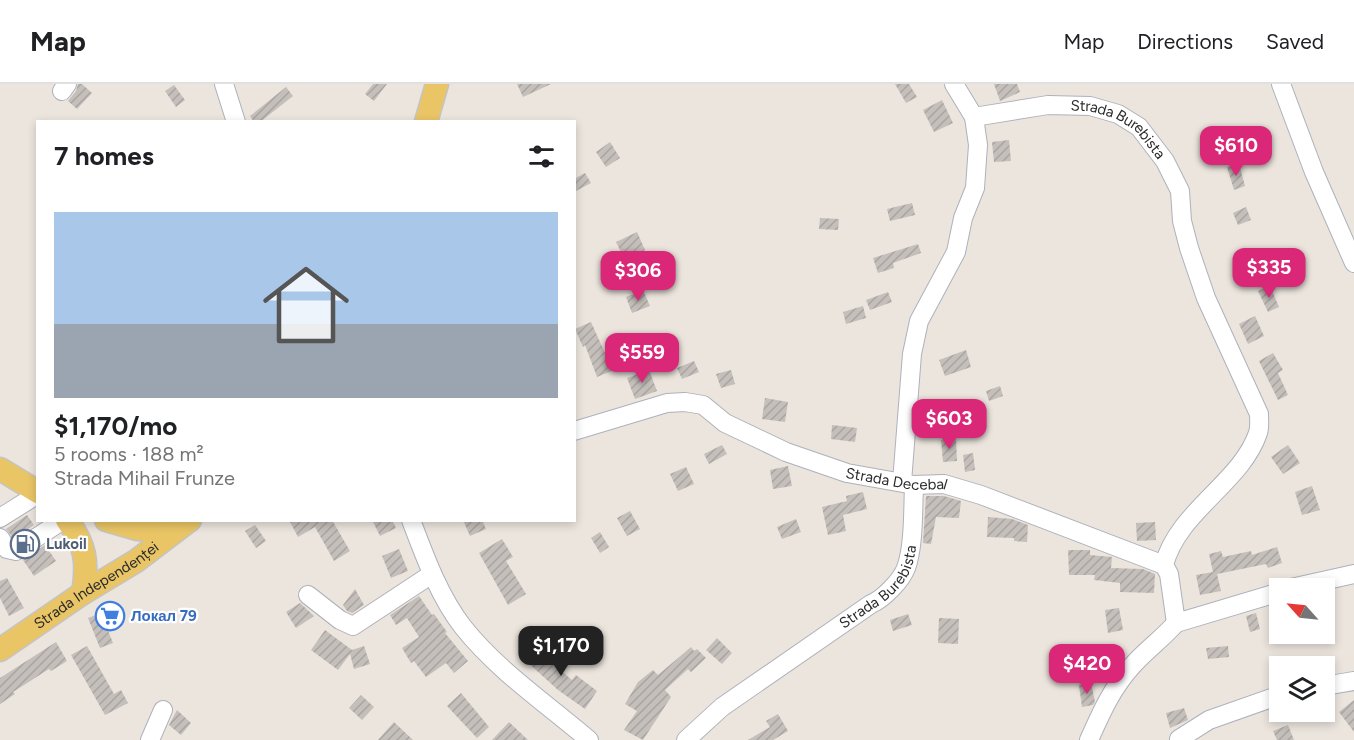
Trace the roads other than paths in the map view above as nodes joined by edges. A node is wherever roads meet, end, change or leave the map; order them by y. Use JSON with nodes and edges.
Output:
{"nodes":[{"id":1,"x":224,"y":84,"type":"edge"},
{"id":2,"x":437,"y":84,"type":"edge"},
{"id":3,"x":954,"y":84,"type":"edge"},
{"id":4,"x":1281,"y":84,"type":"edge"},
{"id":5,"x":974,"y":117,"type":"junction"},
{"id":6,"x":235,"y":120,"type":"edge"},
{"id":7,"x":427,"y":120,"type":"edge"},
{"id":8,"x":1354,"y":263,"type":"edge"},
{"id":9,"x":576,"y":430,"type":"edge"},
{"id":10,"x":0,"y":469,"type":"edge"},
{"id":11,"x":908,"y":484,"type":"junction"},
{"id":12,"x":36,"y":492,"type":"edge"},
{"id":13,"x":36,"y":494,"type":"edge"},
{"id":14,"x":0,"y":518,"type":"edge"},
{"id":15,"x":62,"y":522,"type":"edge"},
{"id":16,"x":67,"y":522,"type":"edge"},
{"id":17,"x":113,"y":522,"type":"edge"},
{"id":18,"x":412,"y":522,"type":"edge"},
{"id":19,"x":182,"y":526,"type":"edge"},
{"id":20,"x":0,"y":538,"type":"edge"},
{"id":21,"x":1164,"y":565,"type":"junction"},
{"id":22,"x":432,"y":574,"type":"junction"},
{"id":23,"x":1354,"y":574,"type":"edge"},
{"id":24,"x":1335,"y":578,"type":"edge"},
{"id":25,"x":83,"y":592,"type":"junction"},
{"id":26,"x":308,"y":595,"type":"dead end"},
{"id":27,"x":1269,"y":595,"type":"edge"},
{"id":28,"x":1176,"y":623,"type":"junction"},
{"id":29,"x":0,"y":650,"type":"edge"},
{"id":30,"x":1354,"y":681,"type":"edge"},
{"id":31,"x":1335,"y":684,"type":"edge"},
{"id":32,"x":1269,"y":699,"type":"edge"},
{"id":33,"x":163,"y":710,"type":"dead end"},
{"id":34,"x":1179,"y":739,"type":"edge"},
{"id":35,"x":150,"y":740,"type":"edge"},
{"id":36,"x":589,"y":740,"type":"edge"},
{"id":37,"x":686,"y":740,"type":"edge"},
{"id":38,"x":1089,"y":740,"type":"edge"}],
"edges":[{"from":1,"to":6,"type":"street"},
{"from":2,"to":7,"type":"main road"},
{"from":3,"to":5,"type":"street","name":"Strada Burebista"},
{"from":4,"to":8,"type":"street"},
{"from":5,"to":11,"type":"street","name":"Strada Burebista"},
{"from":5,"to":21,"type":"street","name":"Strada Burebista"},
{"from":9,"to":11,"type":"street","name":"Strada Decebal"},
{"from":10,"to":12,"type":"main road"},
{"from":11,"to":21,"type":"street","name":"Strada Decebal"},
{"from":11,"to":37,"type":"street","name":"Strada Burebista"},
{"from":13,"to":14,"type":"street"},
{"from":15,"to":20,"type":"street"},
{"from":16,"to":25,"type":"main road"},
{"from":17,"to":19,"type":"main road"},
{"from":18,"to":22,"type":"street"},
{"from":19,"to":25,"type":"main road","name":"Strada Independenței"},
{"from":21,"to":28,"type":"street"},
{"from":22,"to":26,"type":"street"},
{"from":22,"to":36,"type":"street"},
{"from":23,"to":24,"type":"street"},
{"from":25,"to":29,"type":"main road","name":"Strada Independenței"},
{"from":27,"to":28,"type":"street"},
{"from":28,"to":38,"type":"street"},
{"from":30,"to":31,"type":"street"},
{"from":32,"to":34,"type":"street"},
{"from":33,"to":35,"type":"street"}]}
